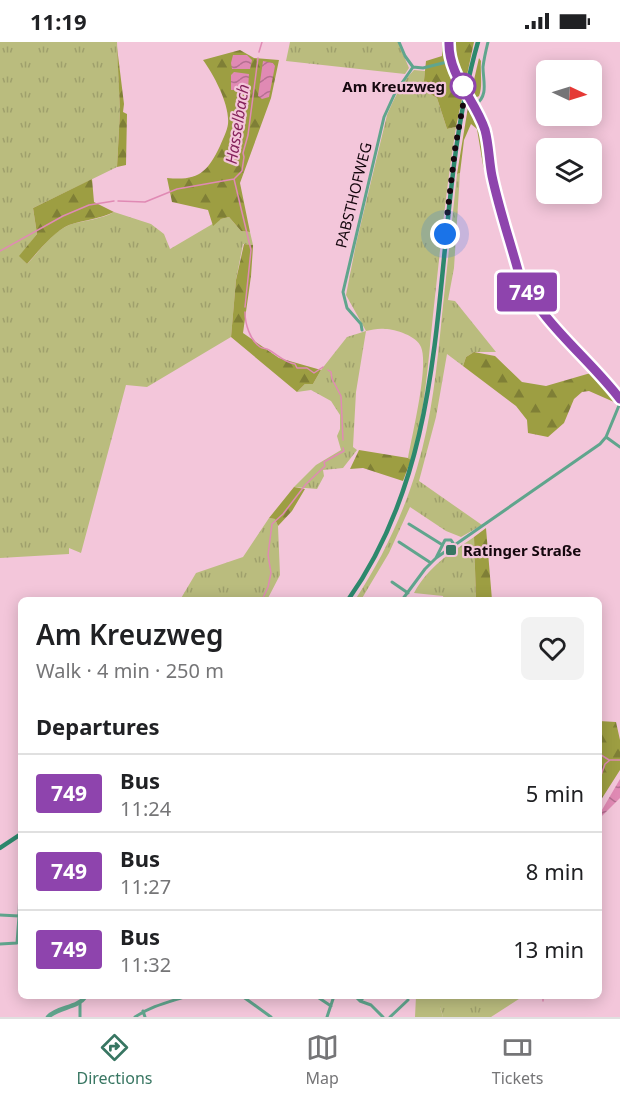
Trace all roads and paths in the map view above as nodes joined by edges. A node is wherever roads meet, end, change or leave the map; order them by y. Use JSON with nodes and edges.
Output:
{"nodes":[{"id":1,"x":399,"y":42,"type":"edge"},
{"id":2,"x":449,"y":42,"type":"edge"},
{"id":3,"x":478,"y":42,"type":"edge"},
{"id":4,"x":488,"y":42,"type":"edge"},
{"id":5,"x":451,"y":61,"type":"junction"},
{"id":6,"x":413,"y":67,"type":"junction"},
{"id":7,"x":462,"y":85,"type":"dead end"},
{"id":8,"x":470,"y":97,"type":"dead end"},
{"id":9,"x":475,"y":105,"type":"junction"},
{"id":10,"x":362,"y":330,"type":"dead end"},
{"id":11,"x":620,"y":401,"type":"edge"},
{"id":12,"x":606,"y":437,"type":"junction"},
{"id":13,"x":620,"y":447,"type":"edge"},
{"id":14,"x":410,"y":524,"type":"dead end"},
{"id":15,"x":399,"y":542,"type":"dead end"},
{"id":16,"x":441,"y":544,"type":"junction"},
{"id":17,"x":455,"y":546,"type":"junction"},
{"id":18,"x":436,"y":558,"type":"junction"},
{"id":19,"x":430,"y":563,"type":"junction"},
{"id":20,"x":392,"y":582,"type":"dead end"},
{"id":21,"x":408,"y":592,"type":"junction"},
{"id":22,"x":350,"y":597,"type":"edge"},
{"id":23,"x":404,"y":597,"type":"edge"},
{"id":24,"x":18,"y":836,"type":"edge"},
{"id":25,"x":0,"y":848,"type":"edge"},
{"id":26,"x":0,"y":915,"type":"edge"},
{"id":27,"x":18,"y":916,"type":"edge"},
{"id":28,"x":18,"y":934,"type":"edge"},
{"id":29,"x":0,"y":944,"type":"edge"},
{"id":30,"x":83,"y":999,"type":"edge"},
{"id":31,"x":179,"y":999,"type":"edge"},
{"id":32,"x":246,"y":999,"type":"edge"},
{"id":33,"x":320,"y":999,"type":"edge"},
{"id":34,"x":333,"y":999,"type":"edge"},
{"id":35,"x":408,"y":1000,"type":"dead end"},
{"id":36,"x":360,"y":1001,"type":"edge"},
{"id":37,"x":80,"y":1003,"type":"junction"},
{"id":38,"x":331,"y":1006,"type":"junction"},
{"id":39,"x":143,"y":1011,"type":"junction"},
{"id":40,"x":48,"y":1017,"type":"edge"},
{"id":41,"x":80,"y":1017,"type":"edge"},
{"id":42,"x":135,"y":1017,"type":"edge"},
{"id":43,"x":145,"y":1017,"type":"edge"},
{"id":44,"x":271,"y":1017,"type":"edge"},
{"id":45,"x":327,"y":1017,"type":"edge"},
{"id":46,"x":383,"y":1017,"type":"edge"},
{"id":47,"x":390,"y":1017,"type":"edge"}],
"edges":[{"from":1,"to":6,"type":"street"},
{"from":2,"to":5,"type":"street"},
{"from":3,"to":22,"type":"main road"},
{"from":4,"to":9,"type":"street"},
{"from":5,"to":6,"type":"street"},
{"from":5,"to":7,"type":"street"},
{"from":6,"to":10,"type":"street","name":"PABSTHOFWEG"},
{"from":8,"to":9,"type":"street"},
{"from":9,"to":11,"type":"street"},
{"from":11,"to":12,"type":"street"},
{"from":12,"to":13,"type":"street"},
{"from":12,"to":17,"type":"street"},
{"from":14,"to":16,"type":"street"},
{"from":15,"to":19,"type":"street"},
{"from":16,"to":17,"type":"street"},
{"from":16,"to":18,"type":"street"},
{"from":17,"to":18,"type":"street"},
{"from":18,"to":19,"type":"street"},
{"from":19,"to":21,"type":"street"},
{"from":20,"to":21,"type":"street"},
{"from":21,"to":23,"type":"street"},
{"from":24,"to":25,"type":"main road"},
{"from":26,"to":27,"type":"street"},
{"from":28,"to":29,"type":"street"},
{"from":30,"to":37,"type":"street"},
{"from":31,"to":39,"type":"street"},
{"from":32,"to":44,"type":"street"},
{"from":33,"to":38,"type":"street"},
{"from":34,"to":38,"type":"street"},
{"from":35,"to":47,"type":"street"},
{"from":36,"to":46,"type":"street"},
{"from":37,"to":40,"type":"street"},
{"from":37,"to":41,"type":"street"},
{"from":38,"to":45,"type":"street"},
{"from":39,"to":42,"type":"street"},
{"from":39,"to":43,"type":"street"}]}
